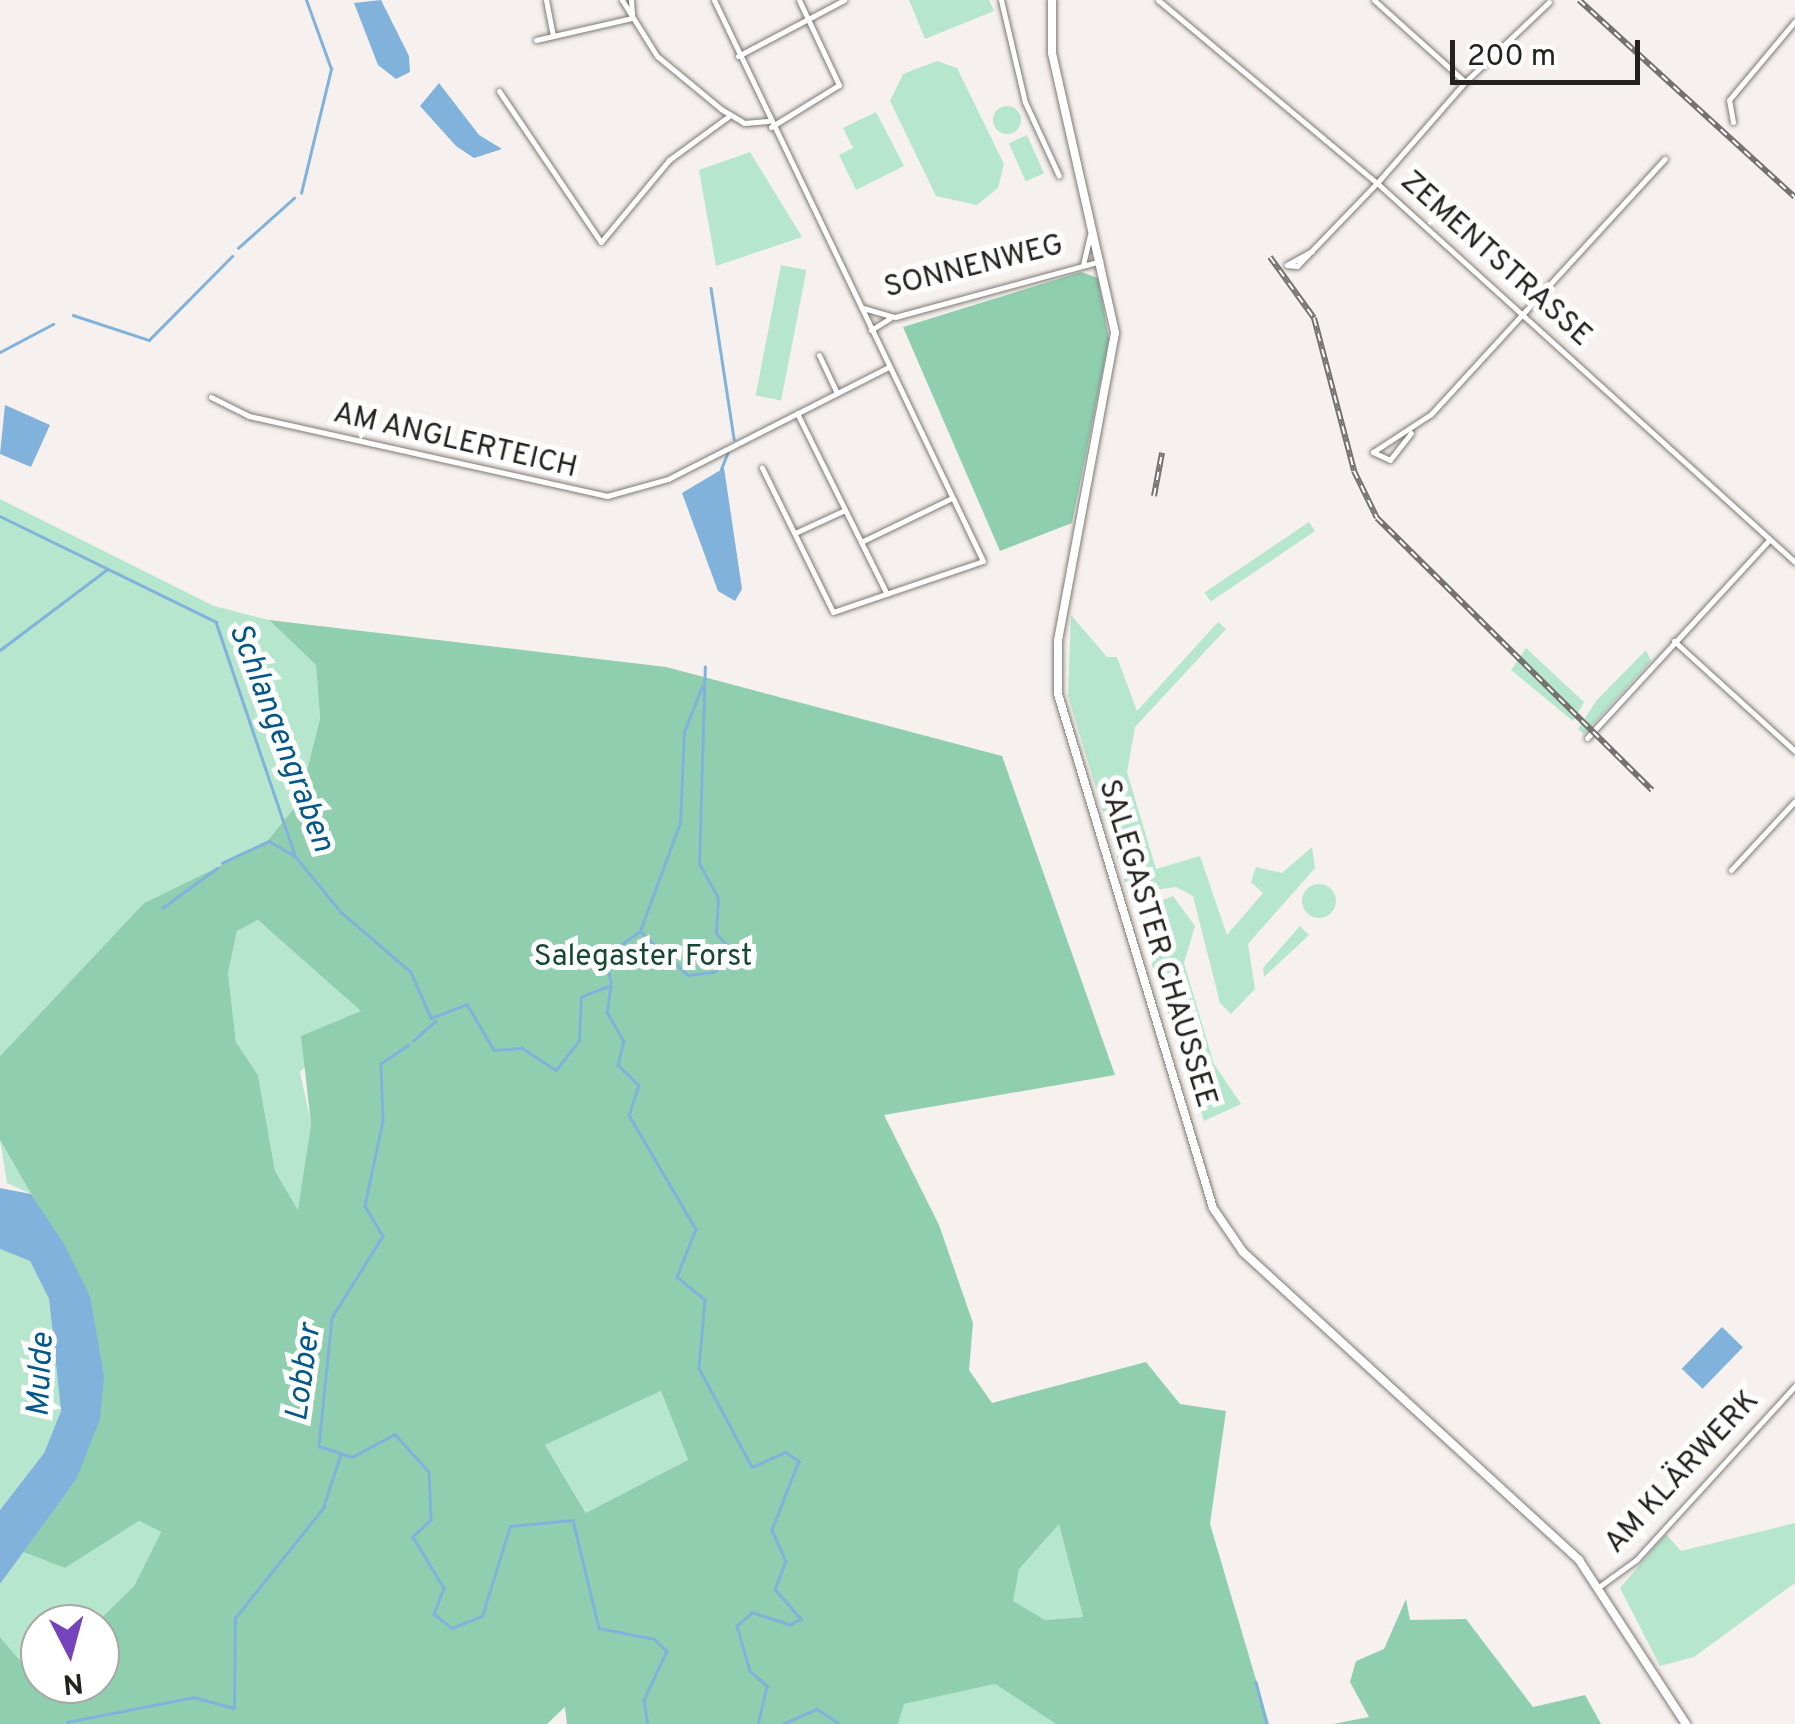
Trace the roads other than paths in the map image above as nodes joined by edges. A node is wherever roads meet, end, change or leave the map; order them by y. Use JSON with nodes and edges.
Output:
{"nodes":[{"id":1,"x":546,"y":0,"type":"edge"},
{"id":2,"x":622,"y":0,"type":"edge"},
{"id":3,"x":632,"y":0,"type":"edge"},
{"id":4,"x":714,"y":0,"type":"edge"},
{"id":5,"x":799,"y":0,"type":"edge"},
{"id":6,"x":844,"y":0,"type":"edge"},
{"id":7,"x":1001,"y":0,"type":"edge"},
{"id":8,"x":1052,"y":0,"type":"edge"},
{"id":9,"x":1158,"y":0,"type":"edge"},
{"id":10,"x":1374,"y":0,"type":"edge"},
{"id":11,"x":1549,"y":2,"type":"edge"},
{"id":12,"x":632,"y":18,"type":"junction"},
{"id":13,"x":809,"y":18,"type":"junction"},
{"id":14,"x":1795,"y":22,"type":"edge"},
{"id":15,"x":553,"y":35,"type":"junction"},
{"id":16,"x":536,"y":40,"type":"dead end"},
{"id":17,"x":738,"y":56,"type":"junction"},
{"id":18,"x":1465,"y":82,"type":"junction"},
{"id":19,"x":499,"y":91,"type":"dead end"},
{"id":20,"x":729,"y":116,"type":"junction"},
{"id":21,"x":1733,"y":122,"type":"dead end"},
{"id":22,"x":769,"y":124,"type":"junction"},
{"id":23,"x":1665,"y":159,"type":"dead end"},
{"id":24,"x":1060,"y":176,"type":"dead end"},
{"id":25,"x":1376,"y":183,"type":"junction"},
{"id":26,"x":1093,"y":228,"type":"junction"},
{"id":27,"x":1312,"y":250,"type":"junction"},
{"id":28,"x":1101,"y":261,"type":"junction"},
{"id":29,"x":1083,"y":265,"type":"junction"},
{"id":30,"x":860,"y":306,"type":"junction"},
{"id":31,"x":1520,"y":313,"type":"junction"},
{"id":32,"x":890,"y":318,"type":"junction"},
{"id":33,"x":871,"y":330,"type":"junction"},
{"id":34,"x":819,"y":355,"type":"dead end"},
{"id":35,"x":888,"y":367,"type":"junction"},
{"id":36,"x":837,"y":393,"type":"junction"},
{"id":37,"x":210,"y":397,"type":"dead end"},
{"id":38,"x":797,"y":412,"type":"junction"},
{"id":39,"x":1411,"y":433,"type":"junction"},
{"id":40,"x":762,"y":468,"type":"dead end"},
{"id":41,"x":952,"y":498,"type":"junction"},
{"id":42,"x":845,"y":510,"type":"junction"},
{"id":43,"x":795,"y":533,"type":"junction"},
{"id":44,"x":1770,"y":539,"type":"junction"},
{"id":45,"x":861,"y":542,"type":"junction"},
{"id":46,"x":1795,"y":562,"type":"edge"},
{"id":47,"x":888,"y":594,"type":"junction"},
{"id":48,"x":1674,"y":641,"type":"junction"},
{"id":49,"x":1588,"y":737,"type":"dead end"},
{"id":50,"x":1795,"y":751,"type":"edge"},
{"id":51,"x":1795,"y":801,"type":"edge"},
{"id":52,"x":1732,"y":870,"type":"dead end"},
{"id":53,"x":1795,"y":1386,"type":"edge"},
{"id":54,"x":1600,"y":1586,"type":"junction"},
{"id":55,"x":1686,"y":1724,"type":"edge"}],
"edges":[{"from":1,"to":15,"type":"street"},
{"from":2,"to":12,"type":"street"},
{"from":3,"to":12,"type":"street"},
{"from":4,"to":17,"type":"street"},
{"from":5,"to":13,"type":"street"},
{"from":6,"to":13,"type":"street"},
{"from":7,"to":24,"type":"street"},
{"from":8,"to":26,"type":"main road","name":"SALEGASTER CHAUSSEE"},
{"from":9,"to":25,"type":"street","name":"ZEMENTSTRASSE"},
{"from":10,"to":18,"type":"street"},
{"from":11,"to":18,"type":"street"},
{"from":12,"to":15,"type":"street"},
{"from":12,"to":20,"type":"street"},
{"from":13,"to":17,"type":"street"},
{"from":13,"to":22,"type":"street"},
{"from":14,"to":21,"type":"street"},
{"from":15,"to":16,"type":"street"},
{"from":17,"to":22,"type":"street"},
{"from":18,"to":25,"type":"street"},
{"from":19,"to":20,"type":"street"},
{"from":20,"to":22,"type":"street"},
{"from":22,"to":30,"type":"street"},
{"from":23,"to":31,"type":"street"},
{"from":25,"to":27,"type":"street"},
{"from":25,"to":31,"type":"street","name":"ZEMENTSTRASSE"},
{"from":26,"to":28,"type":"main road","name":"SALEGASTER CHAUSSEE"},
{"from":26,"to":29,"type":"street"},
{"from":27,"to":27,"type":"street"},
{"from":28,"to":29,"type":"street","name":"SONNENWEG"},
{"from":28,"to":54,"type":"main road","name":"SALEGASTER CHAUSSEE"},
{"from":29,"to":32,"type":"street","name":"SONNENWEG"},
{"from":30,"to":32,"type":"street","name":"SONNENWEG"},
{"from":30,"to":33,"type":"street"},
{"from":31,"to":39,"type":"street"},
{"from":31,"to":44,"type":"street","name":"ZEMENTSTRASSE"},
{"from":32,"to":33,"type":"street"},
{"from":33,"to":35,"type":"street"},
{"from":34,"to":36,"type":"street"},
{"from":35,"to":36,"type":"street","name":"AM ANGLERTEICH"},
{"from":35,"to":41,"type":"street"},
{"from":36,"to":38,"type":"street","name":"AM ANGLERTEICH"},
{"from":37,"to":38,"type":"street","name":"AM ANGLERTEICH"},
{"from":38,"to":42,"type":"street"},
{"from":39,"to":39,"type":"street"},
{"from":40,"to":43,"type":"street"},
{"from":41,"to":45,"type":"street"},
{"from":41,"to":47,"type":"street"},
{"from":42,"to":43,"type":"street"},
{"from":42,"to":45,"type":"street"},
{"from":43,"to":47,"type":"street"},
{"from":44,"to":46,"type":"street","name":"ZEMENTSTRASSE"},
{"from":44,"to":48,"type":"street"},
{"from":45,"to":47,"type":"street"},
{"from":48,"to":49,"type":"street"},
{"from":48,"to":50,"type":"street"},
{"from":51,"to":52,"type":"street"},
{"from":53,"to":54,"type":"street","name":"AM KLÄRWERK"},
{"from":54,"to":55,"type":"main road","name":"SALEGASTER CHAUSSEE"}]}
